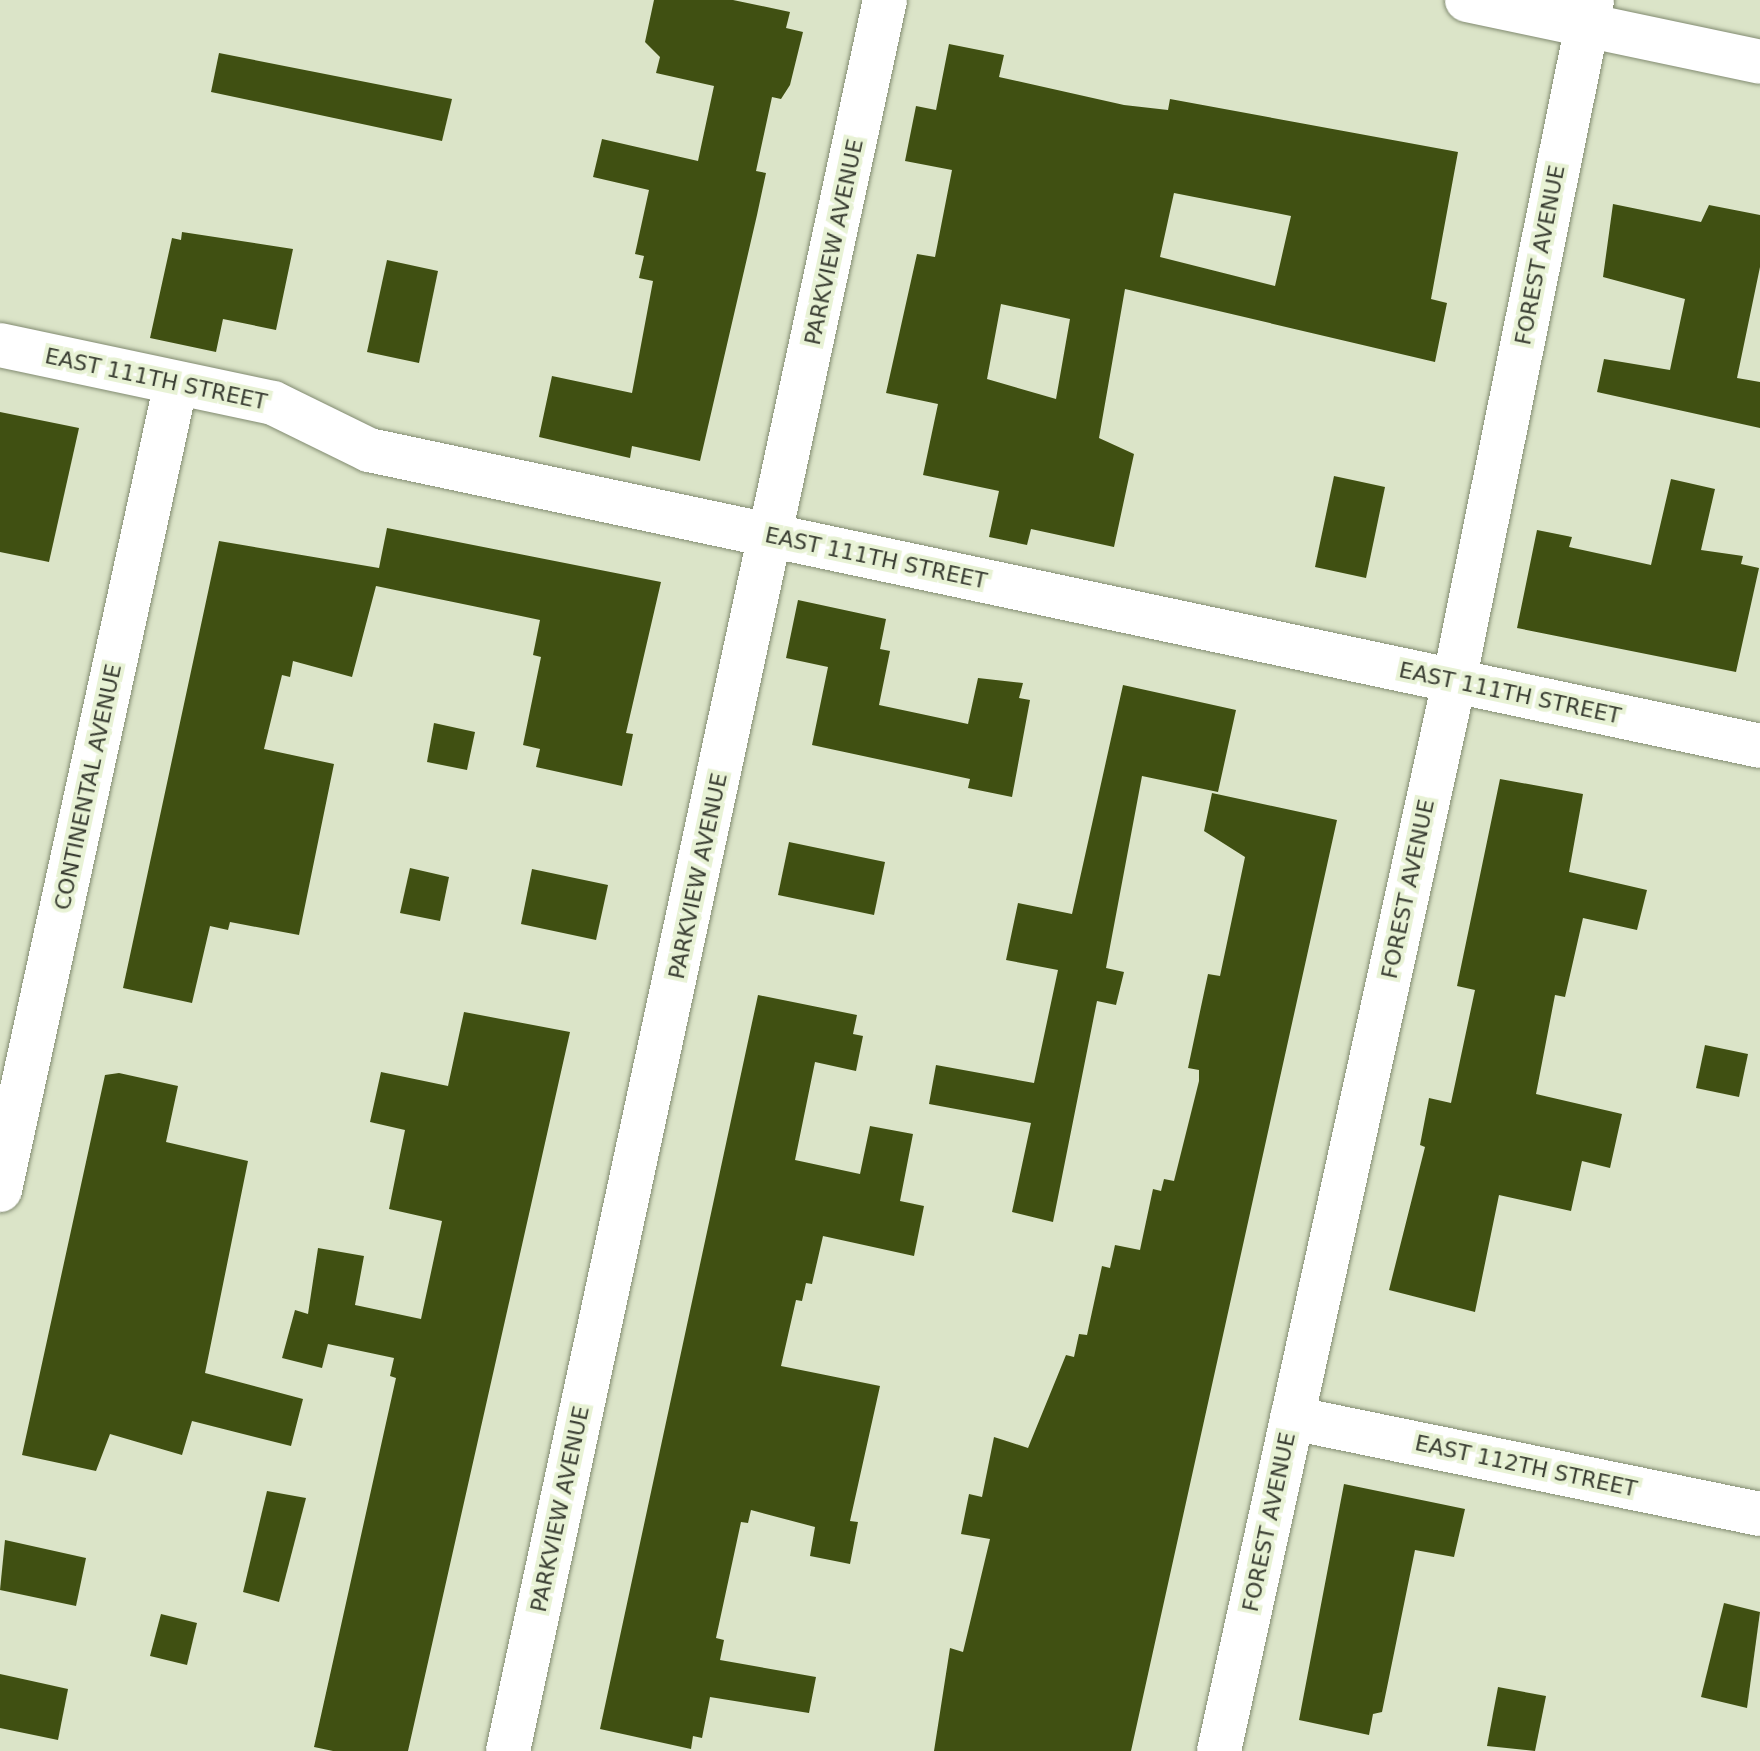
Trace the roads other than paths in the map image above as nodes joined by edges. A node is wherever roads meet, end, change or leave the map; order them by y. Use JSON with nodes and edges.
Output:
{"nodes":[{"id":1,"x":885,"y":0,"type":"edge"},
{"id":2,"x":1467,"y":0,"type":"edge"},
{"id":3,"x":1590,"y":13,"type":"edge"},
{"id":4,"x":1760,"y":62,"type":"edge"},
{"id":5,"x":0,"y":345,"type":"edge"},
{"id":6,"x":176,"y":383,"type":"junction"},
{"id":7,"x":772,"y":536,"type":"junction"},
{"id":8,"x":1454,"y":682,"type":"junction"},
{"id":9,"x":1760,"y":746,"type":"edge"},
{"id":10,"x":0,"y":1190,"type":"edge"},
{"id":11,"x":1292,"y":1418,"type":"junction"},
{"id":12,"x":1760,"y":1514,"type":"edge"},
{"id":13,"x":508,"y":1751,"type":"edge"},
{"id":14,"x":1219,"y":1751,"type":"edge"}],
"edges":[{"from":1,"to":7,"type":"street","name":"PARKVIEW AVENUE"},
{"from":2,"to":3,"type":"street"},
{"from":3,"to":4,"type":"street"},
{"from":3,"to":8,"type":"street","name":"FOREST AVENUE"},
{"from":5,"to":6,"type":"street","name":"EAST 111TH STREET"},
{"from":6,"to":7,"type":"street","name":"EAST 111TH STREET"},
{"from":6,"to":10,"type":"street","name":"CONTINENTAL AVENUE"},
{"from":7,"to":8,"type":"street","name":"EAST 111TH STREET"},
{"from":7,"to":13,"type":"street","name":"PARKVIEW AVENUE"},
{"from":8,"to":9,"type":"street","name":"EAST 111TH STREET"},
{"from":8,"to":11,"type":"street","name":"FOREST AVENUE"},
{"from":11,"to":12,"type":"street","name":"EAST 112TH STREET"},
{"from":11,"to":14,"type":"street","name":"FOREST AVENUE"}]}
